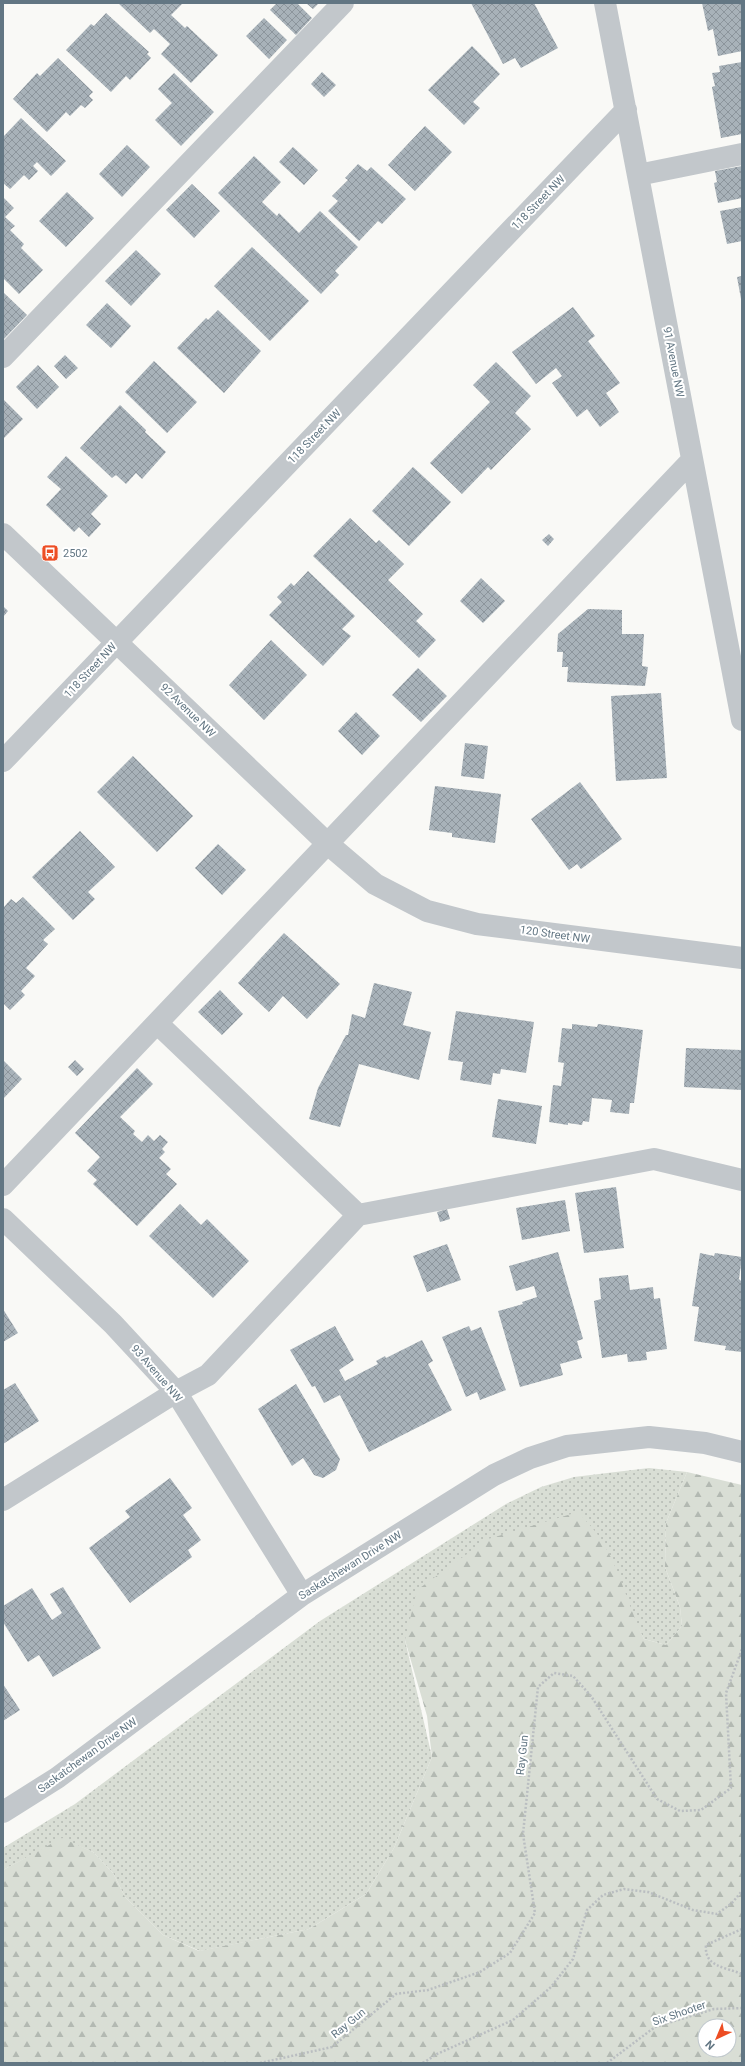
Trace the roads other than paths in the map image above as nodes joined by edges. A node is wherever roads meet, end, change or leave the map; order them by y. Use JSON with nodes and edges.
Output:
{"nodes":[{"id":1,"x":343,"y":3,"type":"edge"},
{"id":2,"x":605,"y":3,"type":"edge"},
{"id":3,"x":626,"y":110,"type":"junction"},
{"id":4,"x":742,"y":154,"type":"edge"},
{"id":5,"x":638,"y":176,"type":"junction"},
{"id":6,"x":3,"y":357,"type":"edge"},
{"id":7,"x":692,"y":460,"type":"junction"},
{"id":8,"x":3,"y":534,"type":"edge"},
{"id":9,"x":116,"y":642,"type":"junction"},
{"id":10,"x":742,"y":720,"type":"edge"},
{"id":11,"x":3,"y":762,"type":"edge"},
{"id":12,"x":328,"y":844,"type":"junction"},
{"id":13,"x":375,"y":884,"type":"joint"},
{"id":14,"x":742,"y":958,"type":"edge"},
{"id":15,"x":158,"y":1023,"type":"junction"},
{"id":16,"x":742,"y":1180,"type":"edge"},
{"id":17,"x":3,"y":1186,"type":"edge"},
{"id":18,"x":358,"y":1215,"type":"junction"},
{"id":19,"x":3,"y":1220,"type":"edge"},
{"id":20,"x":176,"y":1392,"type":"junction"},
{"id":21,"x":742,"y":1452,"type":"edge"},
{"id":22,"x":3,"y":1500,"type":"edge"},
{"id":23,"x":302,"y":1595,"type":"junction"},
{"id":24,"x":3,"y":1812,"type":"edge"}],
"edges":[{"from":1,"to":6,"type":"street"},
{"from":2,"to":3,"type":"street","name":"91 Avenue NW"},
{"from":3,"to":5,"type":"street","name":"91 Avenue NW"},
{"from":3,"to":9,"type":"street","name":"118 Street NW"},
{"from":4,"to":5,"type":"street"},
{"from":5,"to":7,"type":"street","name":"91 Avenue NW"},
{"from":7,"to":10,"type":"street","name":"91 Avenue NW"},
{"from":7,"to":12,"type":"street"},
{"from":8,"to":9,"type":"street","name":"92 Avenue NW"},
{"from":9,"to":11,"type":"street","name":"118 Street NW"},
{"from":9,"to":12,"type":"street","name":"92 Avenue NW"},
{"from":12,"to":13,"type":"street","name":"92 Avenue NW"},
{"from":12,"to":15,"type":"street"},
{"from":13,"to":14,"type":"street","name":"120 Street NW"},
{"from":15,"to":17,"type":"street"},
{"from":15,"to":18,"type":"street"},
{"from":16,"to":18,"type":"street"},
{"from":18,"to":20,"type":"street"},
{"from":19,"to":20,"type":"street","name":"93 Avenue NW"},
{"from":20,"to":22,"type":"street"},
{"from":20,"to":23,"type":"street","name":"93 Avenue NW"},
{"from":21,"to":23,"type":"street","name":"Saskatchewan Drive NW"},
{"from":23,"to":24,"type":"street","name":"Saskatchewan Drive NW"}]}
